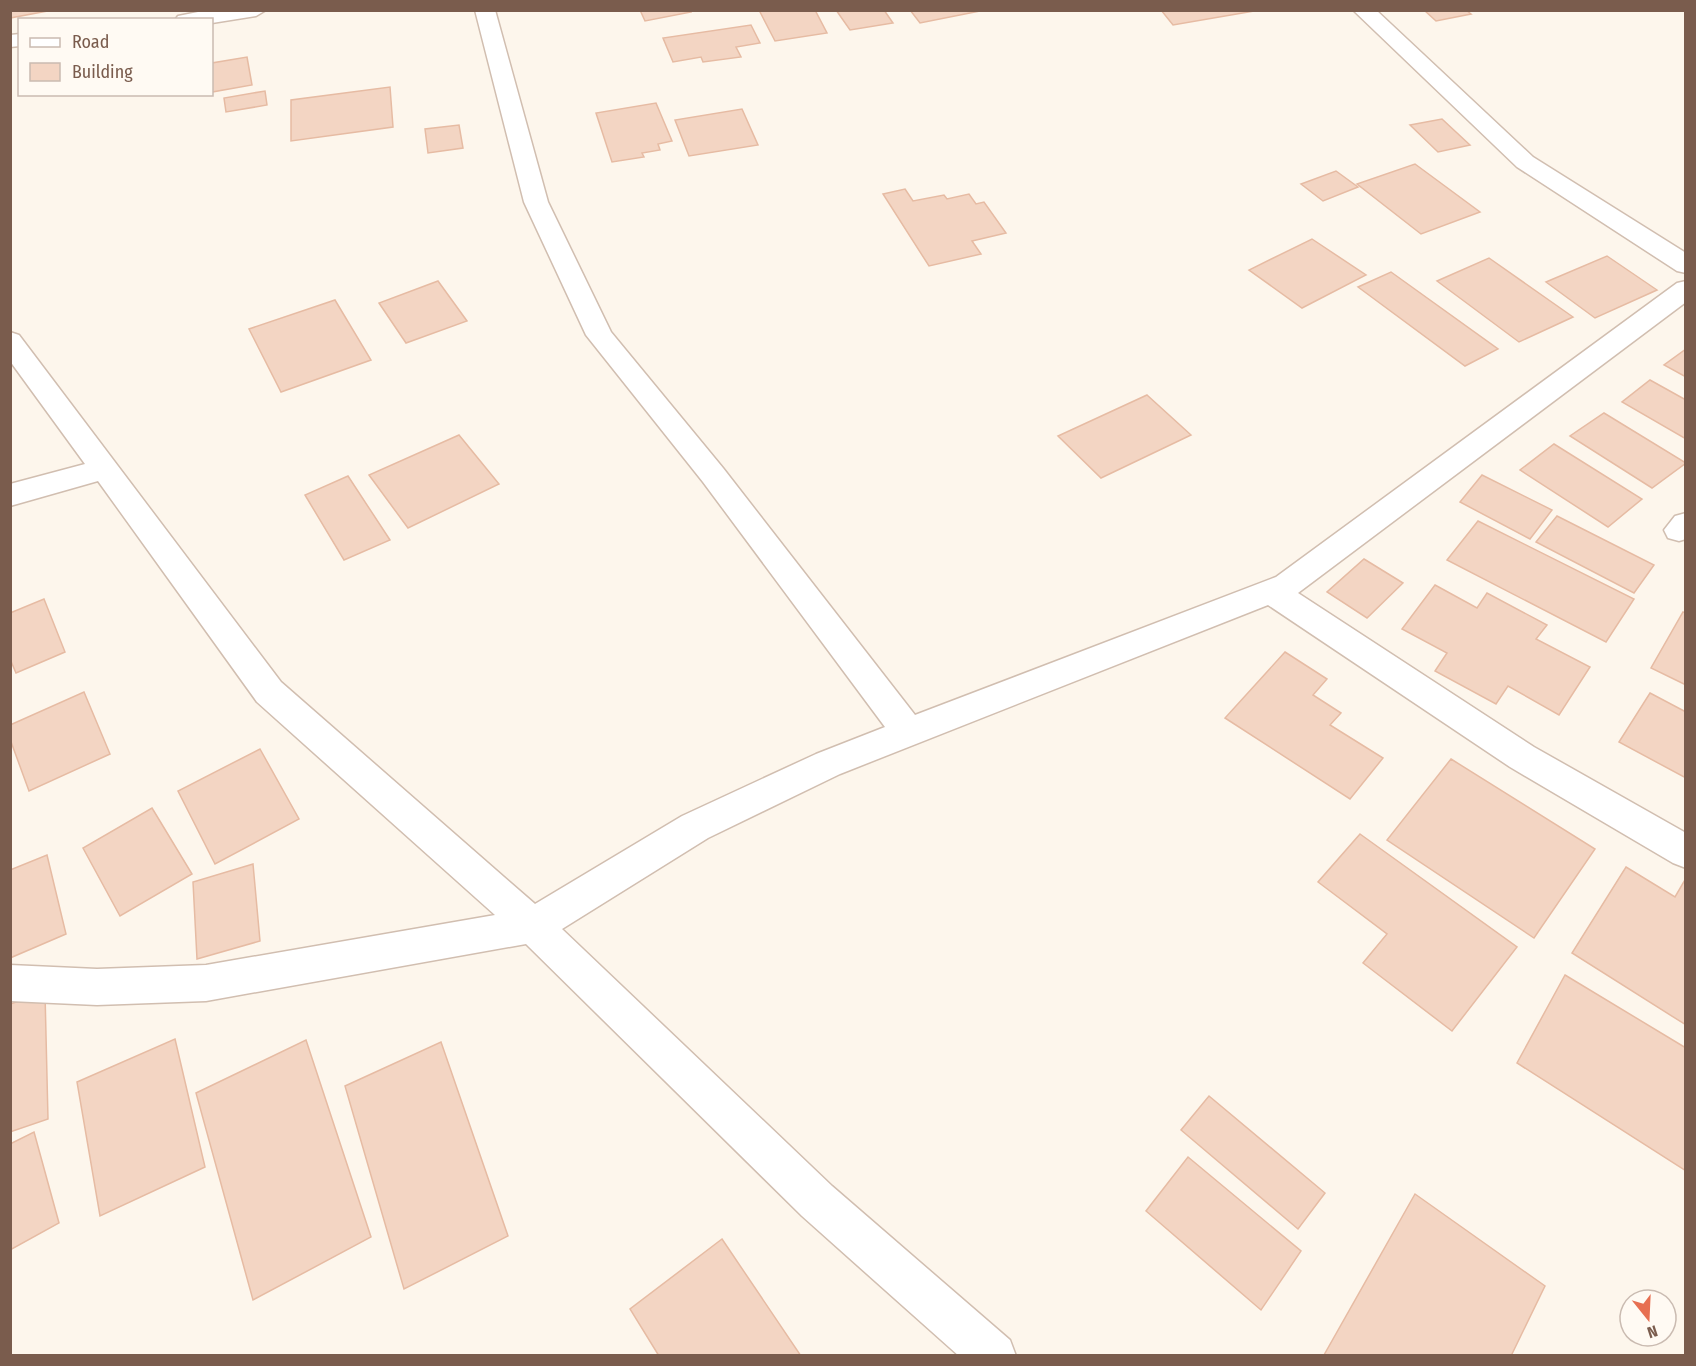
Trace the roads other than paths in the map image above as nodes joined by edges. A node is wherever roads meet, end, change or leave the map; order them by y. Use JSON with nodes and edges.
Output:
{"nodes":[{"id":1,"x":256,"y":10,"type":"edge"},
{"id":2,"x":485,"y":10,"type":"edge"},
{"id":3,"x":1363,"y":10,"type":"edge"},
{"id":4,"x":199,"y":18,"type":"edge"},
{"id":5,"x":1686,"y":266,"type":"edge"},
{"id":6,"x":1686,"y":289,"type":"edge"},
{"id":7,"x":10,"y":341,"type":"edge"},
{"id":8,"x":105,"y":469,"type":"junction"},
{"id":9,"x":10,"y":495,"type":"edge"},
{"id":10,"x":1271,"y":591,"type":"junction"},
{"id":11,"x":909,"y":733,"type":"junction"},
{"id":12,"x":1686,"y":852,"type":"edge"},
{"id":13,"x":533,"y":926,"type":"junction"},
{"id":14,"x":10,"y":983,"type":"edge"},
{"id":15,"x":994,"y":1356,"type":"edge"}],
"edges":[{"from":1,"to":4,"type":"street"},
{"from":2,"to":11,"type":"street"},
{"from":3,"to":5,"type":"street"},
{"from":6,"to":10,"type":"street"},
{"from":7,"to":8,"type":"street"},
{"from":8,"to":9,"type":"street"},
{"from":8,"to":13,"type":"street"},
{"from":10,"to":11,"type":"street"},
{"from":10,"to":12,"type":"street"},
{"from":11,"to":13,"type":"street"},
{"from":13,"to":14,"type":"street"},
{"from":13,"to":15,"type":"street"}]}
